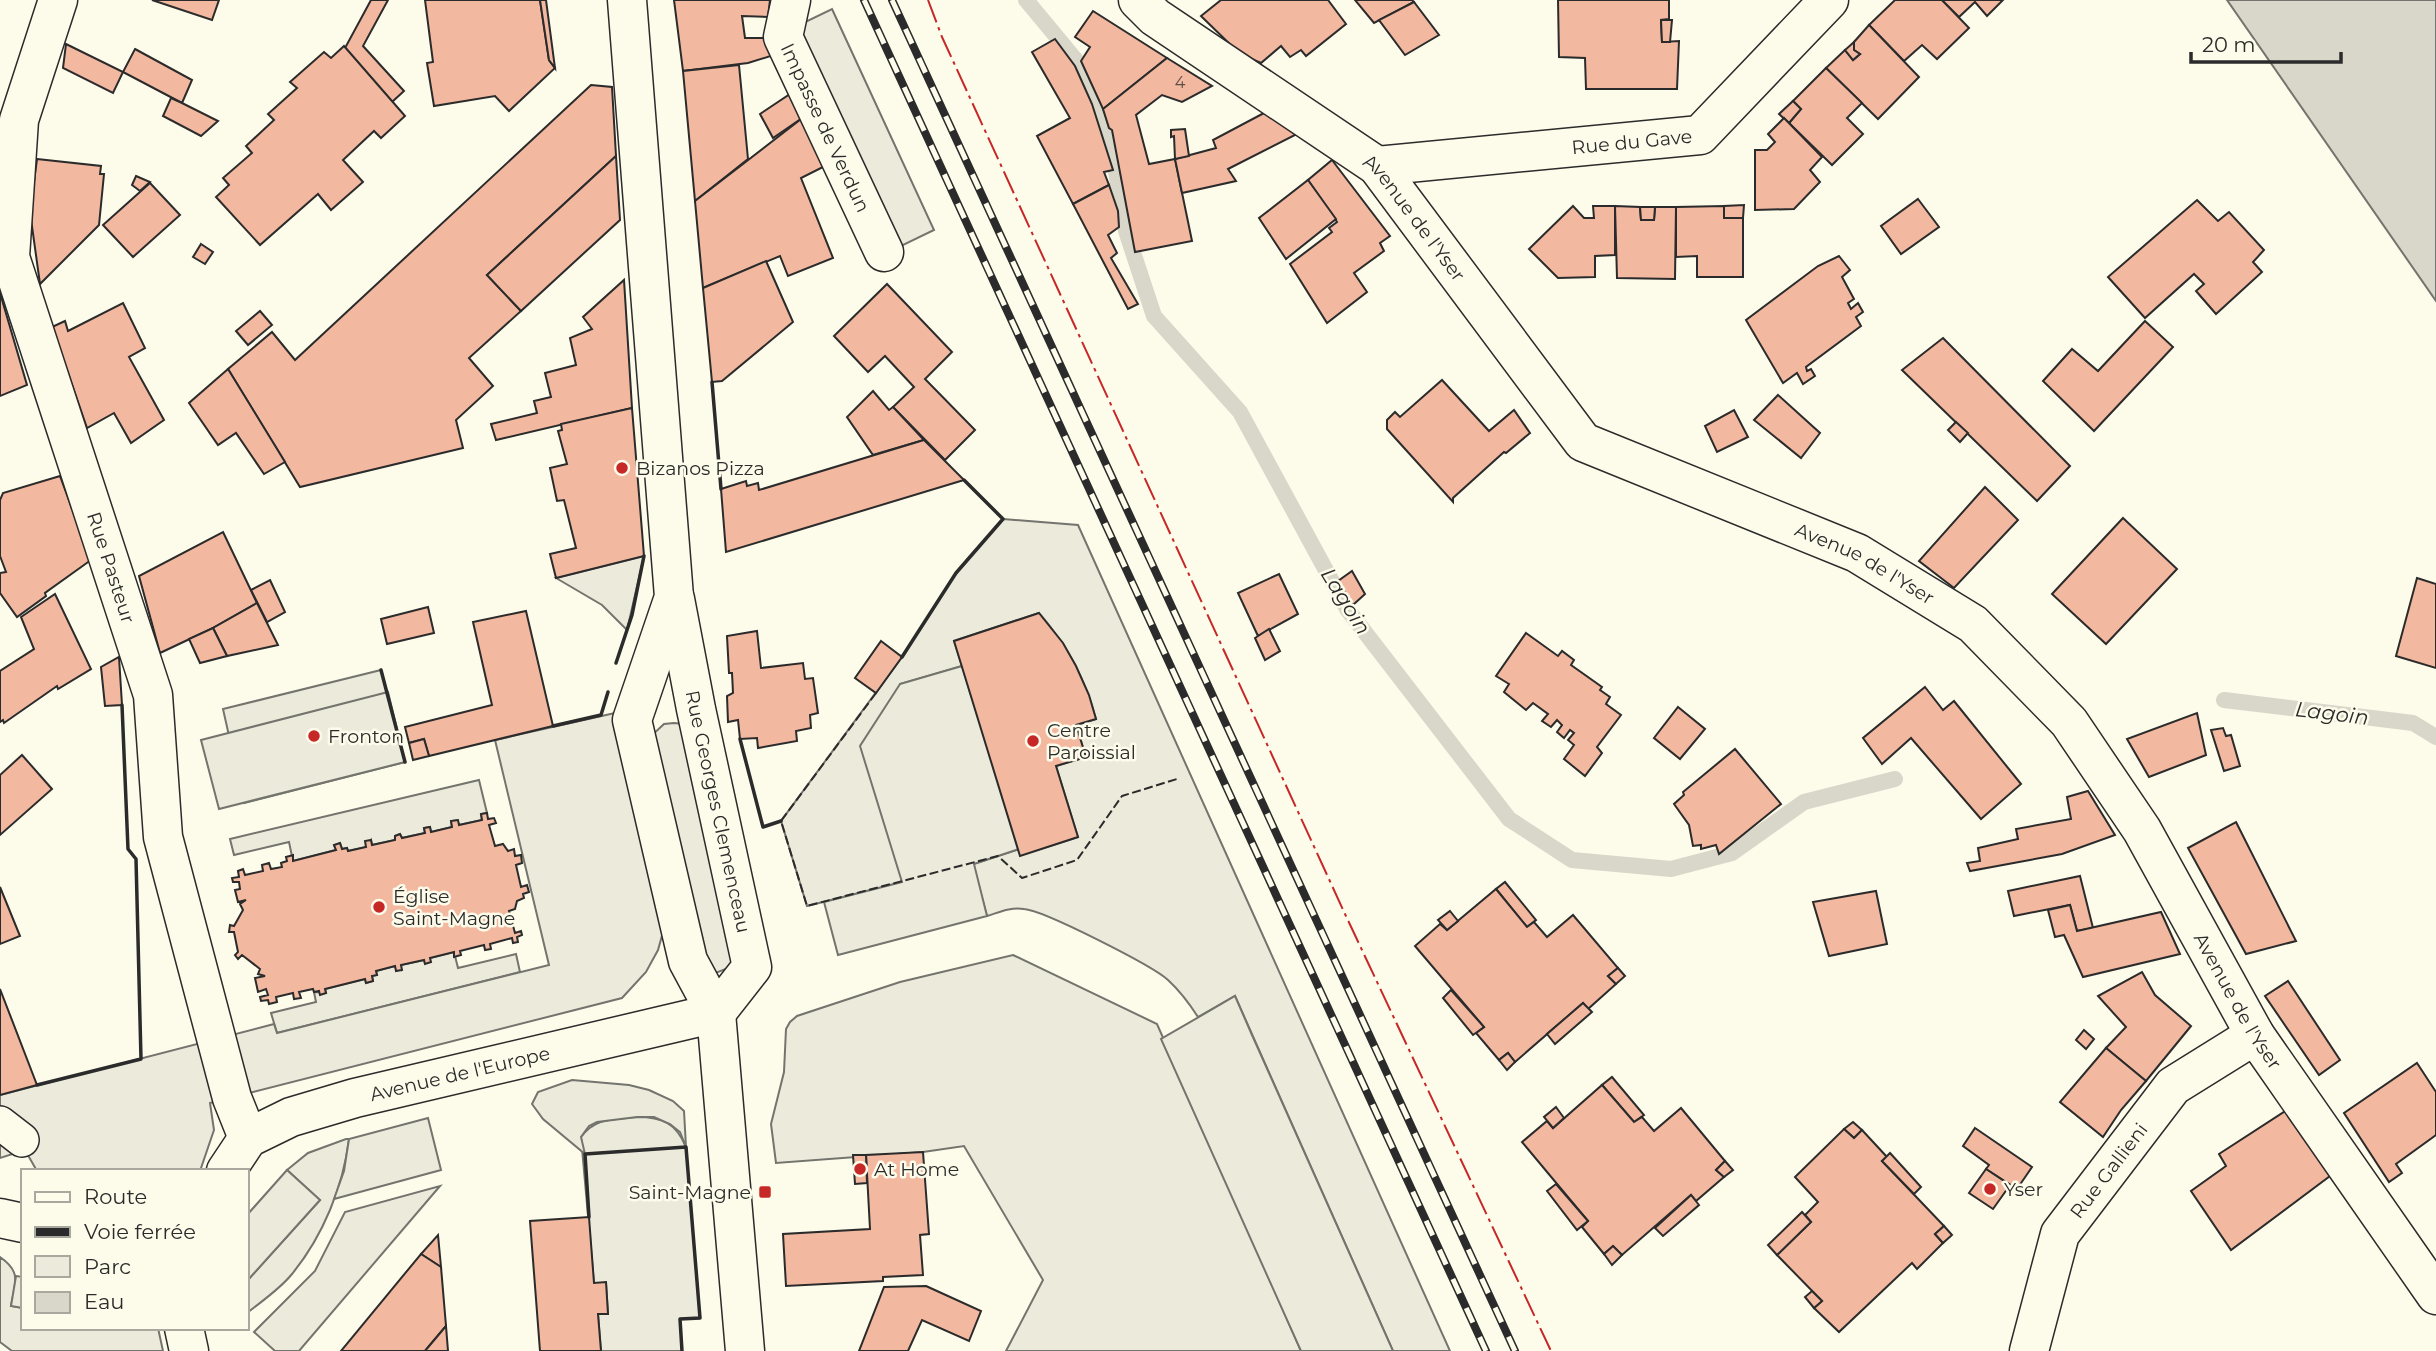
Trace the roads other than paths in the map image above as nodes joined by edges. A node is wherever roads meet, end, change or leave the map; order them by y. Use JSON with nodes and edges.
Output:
{"nodes":[{"id":1,"x":58,"y":0,"type":"edge"},
{"id":2,"x":627,"y":0,"type":"edge"},
{"id":3,"x":791,"y":0,"type":"edge"},
{"id":4,"x":1138,"y":0,"type":"edge"},
{"id":5,"x":1829,"y":0,"type":"edge"},
{"id":6,"x":1377,"y":166,"type":"junction"},
{"id":7,"x":884,"y":252,"type":"dead end"},
{"id":8,"x":674,"y":597,"type":"junction"},
{"id":9,"x":716,"y":1013,"type":"junction"},
{"id":10,"x":2255,"y":1035,"type":"junction"},
{"id":11,"x":248,"y":1138,"type":"junction"},
{"id":12,"x":227,"y":1169,"type":"edge"},
{"id":13,"x":0,"y":1218,"type":"edge"},
{"id":14,"x":21,"y":1223,"type":"edge"},
{"id":15,"x":2436,"y":1295,"type":"edge"},
{"id":16,"x":185,"y":1330,"type":"edge"},
{"id":17,"x":190,"y":1351,"type":"edge"},
{"id":18,"x":745,"y":1351,"type":"edge"},
{"id":19,"x":2029,"y":1351,"type":"edge"}],
"edges":[{"from":1,"to":11,"type":"street","name":"Rue Pasteur"},
{"from":2,"to":8,"type":"street","name":"Rue Georges Clemenceau"},
{"from":3,"to":7,"type":"street","name":"Impasse de Verdun"},
{"from":4,"to":6,"type":"street","name":"Avenue de l'Yser"},
{"from":5,"to":6,"type":"street","name":"Rue du Gave"},
{"from":6,"to":10,"type":"street","name":"Avenue de l'Yser"},
{"from":8,"to":9,"type":"street"},
{"from":8,"to":9,"type":"street","name":"Rue Georges Clemenceau"},
{"from":9,"to":11,"type":"street","name":"Avenue de l'Europe"},
{"from":9,"to":18,"type":"street"},
{"from":10,"to":15,"type":"street","name":"Avenue de l'Yser"},
{"from":10,"to":19,"type":"street","name":"Rue Gallieni"},
{"from":11,"to":12,"type":"street"},
{"from":13,"to":14,"type":"street"},
{"from":16,"to":17,"type":"street"}]}
